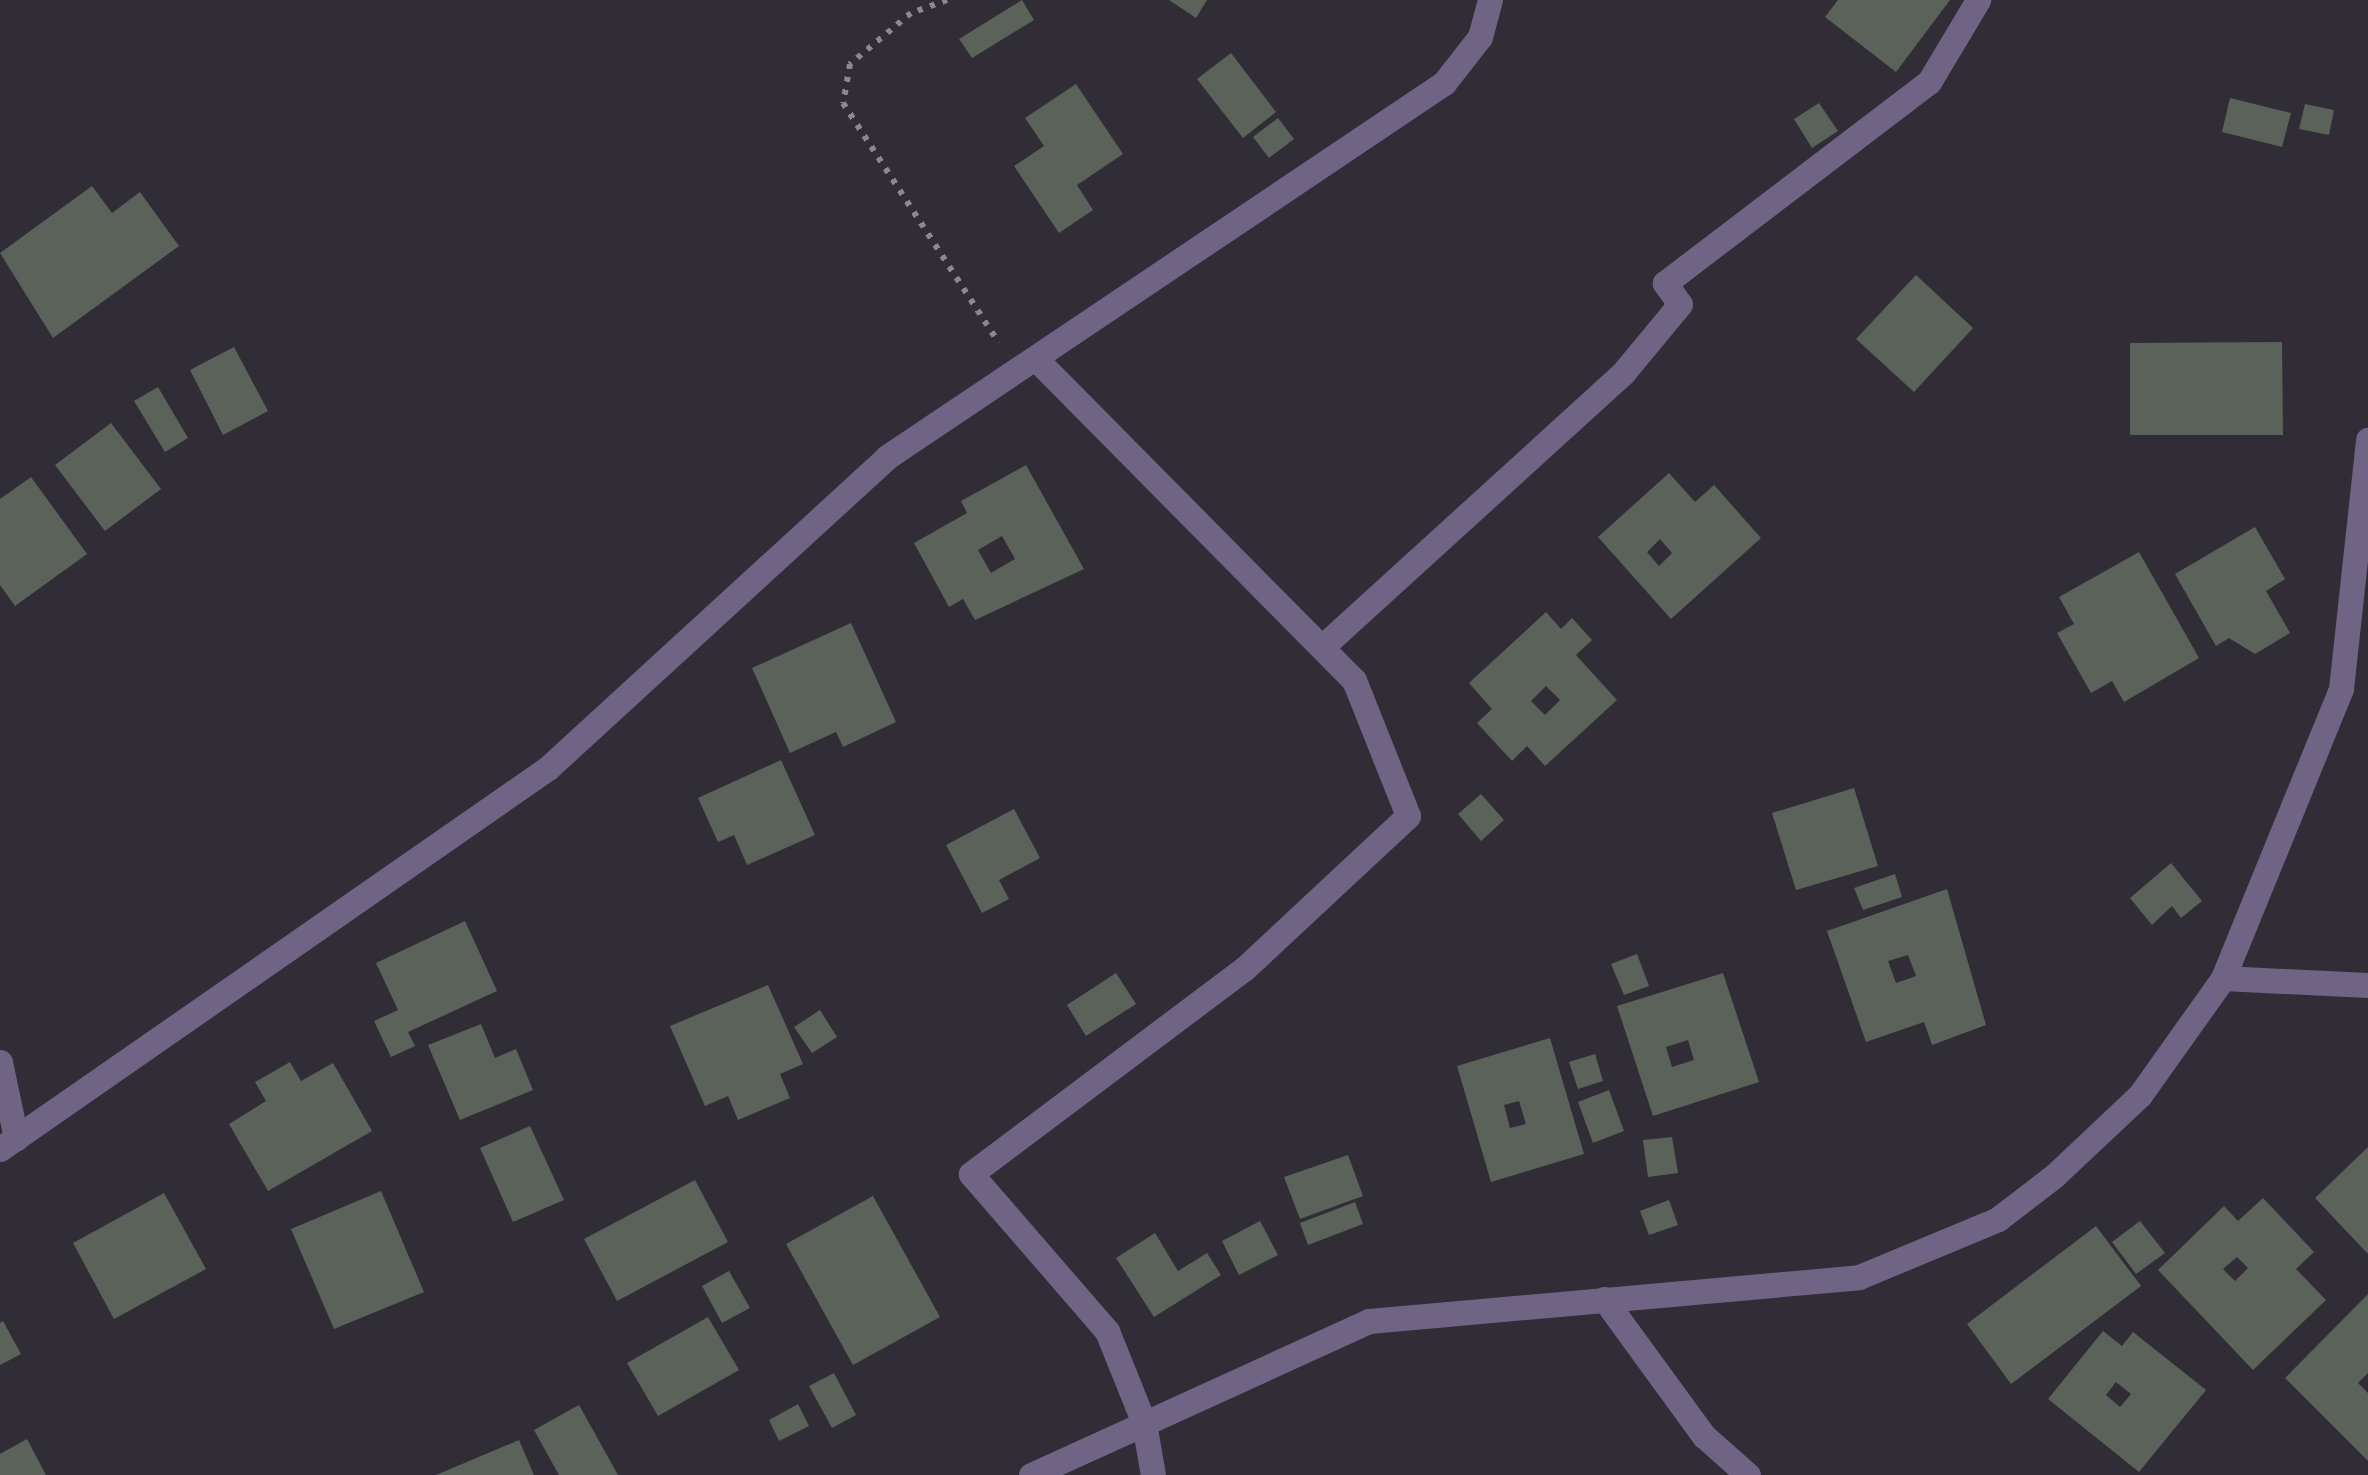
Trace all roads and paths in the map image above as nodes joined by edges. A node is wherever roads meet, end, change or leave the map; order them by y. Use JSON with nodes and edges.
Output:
{"nodes":[{"id":1,"x":947,"y":0,"type":"edge"},
{"id":2,"x":1490,"y":0,"type":"edge"},
{"id":3,"x":1978,"y":0,"type":"edge"},
{"id":4,"x":1029,"y":367,"type":"junction"},
{"id":5,"x":2368,"y":439,"type":"edge"},
{"id":6,"x":1322,"y":647,"type":"junction"},
{"id":7,"x":2223,"y":978,"type":"junction"},
{"id":8,"x":2368,"y":985,"type":"edge"},
{"id":9,"x":0,"y":1062,"type":"edge"},
{"id":10,"x":8,"y":1143,"type":"edge"},
{"id":11,"x":1604,"y":1299,"type":"junction"},
{"id":12,"x":1144,"y":1423,"type":"junction"},
{"id":13,"x":1032,"y":1475,"type":"edge"},
{"id":14,"x":1153,"y":1475,"type":"edge"},
{"id":15,"x":1748,"y":1475,"type":"edge"}],
"edges":[{"from":1,"to":4,"type":"path"},
{"from":2,"to":4,"type":"street"},
{"from":3,"to":6,"type":"street"},
{"from":4,"to":6,"type":"street"},
{"from":4,"to":10,"type":"street"},
{"from":5,"to":7,"type":"street"},
{"from":6,"to":12,"type":"street"},
{"from":7,"to":8,"type":"street"},
{"from":7,"to":11,"type":"street"},
{"from":9,"to":10,"type":"street"},
{"from":11,"to":12,"type":"street"},
{"from":11,"to":15,"type":"street"},
{"from":12,"to":13,"type":"street"},
{"from":12,"to":14,"type":"street"}]}
